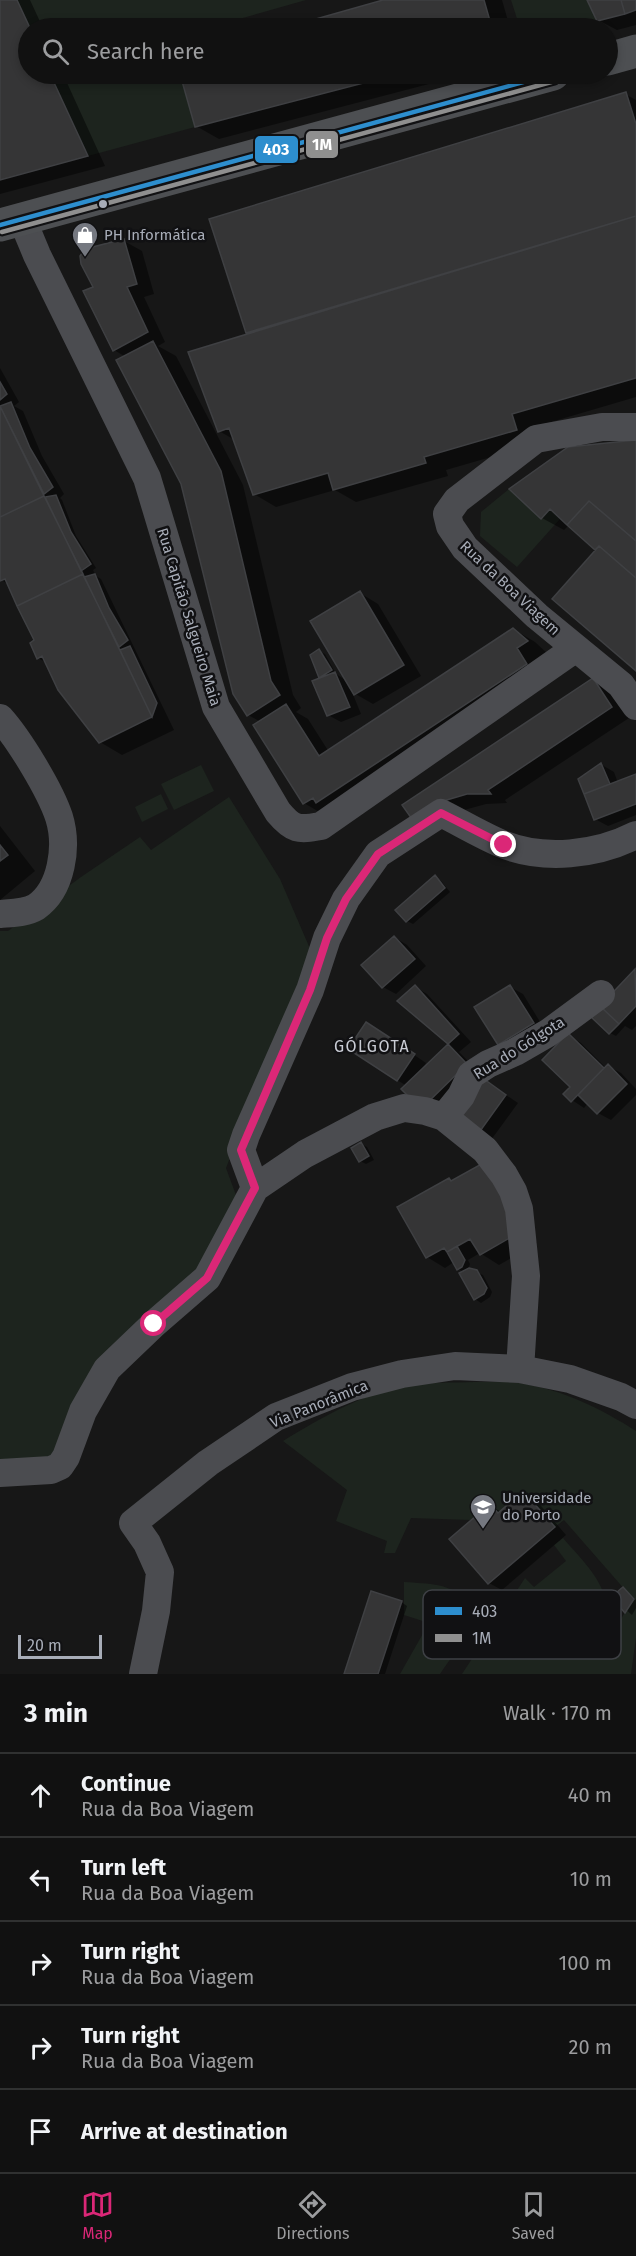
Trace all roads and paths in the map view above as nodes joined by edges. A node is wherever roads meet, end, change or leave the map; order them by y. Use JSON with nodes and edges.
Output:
{"nodes":[{"id":1,"x":636,"y":51,"type":"edge"},
{"id":2,"x":618,"y":56,"type":"edge"},
{"id":3,"x":516,"y":84,"type":"edge"},
{"id":4,"x":11,"y":222,"type":"edge"},
{"id":5,"x":636,"y":427,"type":"edge"},
{"id":6,"x":576,"y":648,"type":"junction"},
{"id":7,"x":636,"y":706,"type":"edge"},
{"id":8,"x":0,"y":718,"type":"edge"},
{"id":9,"x":636,"y":835,"type":"edge"},
{"id":10,"x":0,"y":914,"type":"edge"},
{"id":11,"x":601,"y":993,"type":"dead end"},
{"id":12,"x":444,"y":1118,"type":"junction"},
{"id":13,"x":255,"y":1188,"type":"junction"},
{"id":14,"x":520,"y":1369,"type":"junction"},
{"id":15,"x":636,"y":1405,"type":"edge"},
{"id":16,"x":0,"y":1473,"type":"edge"},
{"id":17,"x":142,"y":1674,"type":"edge"}],
"edges":[{"from":1,"to":2,"type":"main road"},
{"from":3,"to":4,"type":"main road"},
{"from":4,"to":6,"type":"street","name":"Rua Capitão Salgueiro Maia"},
{"from":5,"to":6,"type":"street","name":"Rua da Boa Viagem"},
{"from":6,"to":7,"type":"street","name":"Rua da Boa Viagem"},
{"from":8,"to":10,"type":"street"},
{"from":9,"to":13,"type":"street"},
{"from":11,"to":12,"type":"street","name":"Rua do Gólgota"},
{"from":12,"to":13,"type":"street"},
{"from":12,"to":14,"type":"street"},
{"from":13,"to":16,"type":"street"},
{"from":14,"to":15,"type":"street","name":"Via Panorâmica"},
{"from":14,"to":17,"type":"street","name":"Via Panorâmica"}]}
